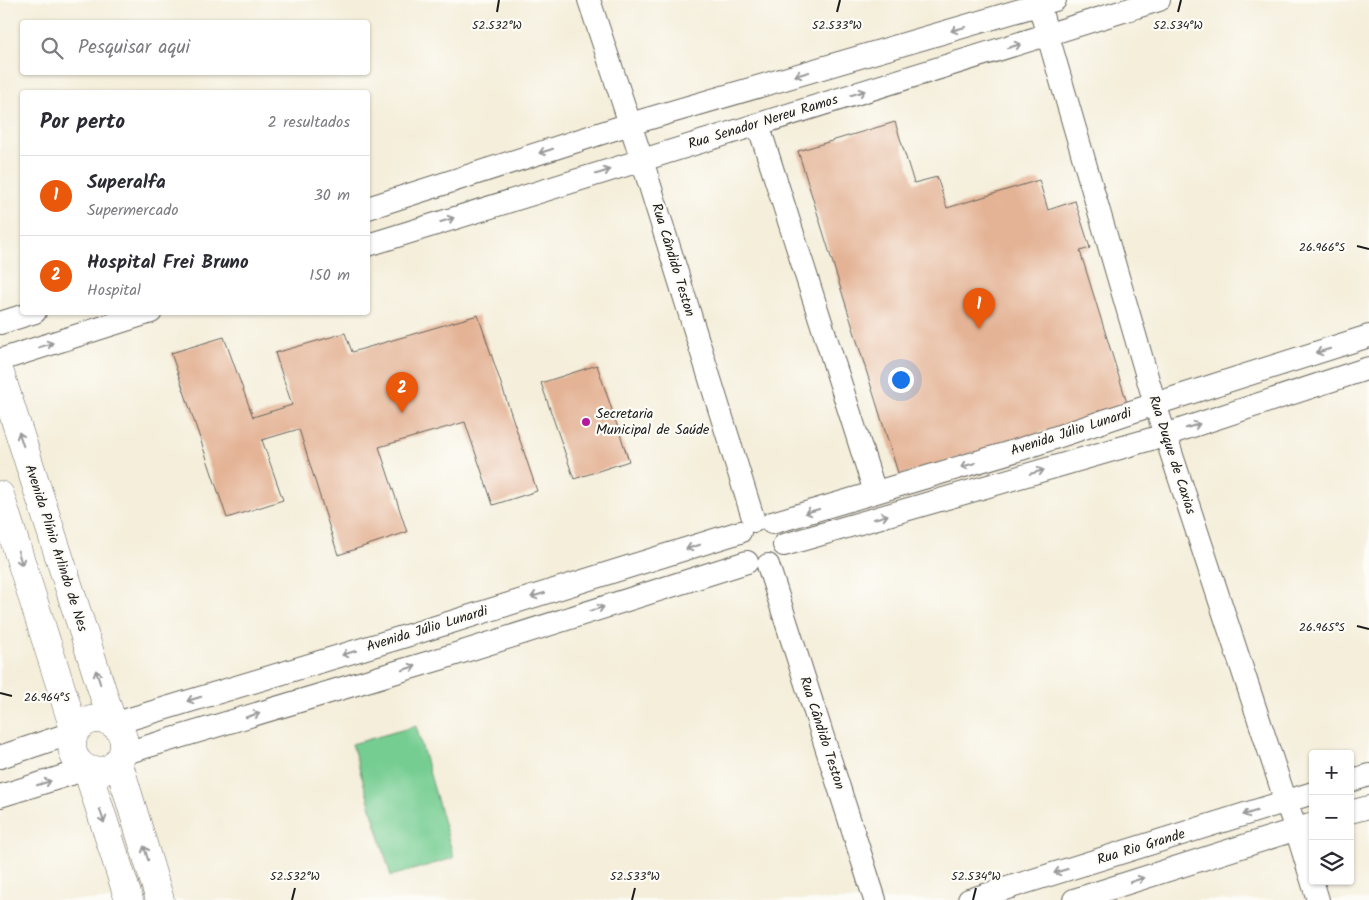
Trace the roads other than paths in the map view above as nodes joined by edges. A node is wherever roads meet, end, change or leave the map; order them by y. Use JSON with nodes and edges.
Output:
{"nodes":[{"id":1,"x":589,"y":0,"type":"edge"},
{"id":2,"x":1159,"y":0,"type":"edge"},
{"id":3,"x":1047,"y":3,"type":"edge"},
{"id":4,"x":1048,"y":35,"type":"junction"},
{"id":5,"x":630,"y":124,"type":"junction"},
{"id":6,"x":758,"y":124,"type":"junction"},
{"id":7,"x":642,"y":160,"type":"junction"},
{"id":8,"x":516,"y":161,"type":"junction"},
{"id":9,"x":527,"y":195,"type":"junction"},
{"id":10,"x":400,"y":197,"type":"junction"},
{"id":11,"x":370,"y":207,"type":"edge"},
{"id":12,"x":411,"y":232,"type":"junction"},
{"id":13,"x":370,"y":244,"type":"edge"},
{"id":14,"x":25,"y":315,"type":"edge"},
{"id":15,"x":142,"y":315,"type":"edge"},
{"id":16,"x":0,"y":322,"type":"edge"},
{"id":17,"x":1359,"y":340,"type":"edge"},
{"id":18,"x":0,"y":360,"type":"edge"},
{"id":19,"x":1363,"y":370,"type":"edge"},
{"id":20,"x":0,"y":373,"type":"edge"},
{"id":21,"x":1155,"y":404,"type":"junction"},
{"id":22,"x":1165,"y":435,"type":"junction"},
{"id":23,"x":1019,"y":444,"type":"junction"},
{"id":24,"x":976,"y":490,"type":"junction"},
{"id":25,"x":875,"y":492,"type":"junction"},
{"id":26,"x":0,"y":495,"type":"edge"},
{"id":27,"x":755,"y":525,"type":"junction"},
{"id":28,"x":784,"y":545,"type":"junction"},
{"id":29,"x":758,"y":563,"type":"junction"},
{"id":30,"x":429,"y":629,"type":"junction"},
{"id":31,"x":440,"y":659,"type":"junction"},
{"id":32,"x":113,"y":724,"type":"junction"},
{"id":33,"x":74,"y":732,"type":"junction"},
{"id":34,"x":0,"y":757,"type":"edge"},
{"id":35,"x":120,"y":757,"type":"junction"},
{"id":36,"x":87,"y":769,"type":"junction"},
{"id":37,"x":1369,"y":775,"type":"edge"},
{"id":38,"x":1354,"y":780,"type":"edge"},
{"id":39,"x":1309,"y":794,"type":"edge"},
{"id":40,"x":0,"y":796,"type":"edge"},
{"id":41,"x":1286,"y":802,"type":"junction"},
{"id":42,"x":1369,"y":807,"type":"edge"},
{"id":43,"x":1354,"y":811,"type":"edge"},
{"id":44,"x":1304,"y":827,"type":"edge"},
{"id":45,"x":1096,"y":861,"type":"junction"},
{"id":46,"x":1104,"y":890,"type":"junction"},
{"id":47,"x":128,"y":900,"type":"edge"},
{"id":48,"x":160,"y":900,"type":"edge"},
{"id":49,"x":875,"y":900,"type":"edge"},
{"id":50,"x":968,"y":900,"type":"edge"},
{"id":51,"x":1074,"y":900,"type":"edge"},
{"id":52,"x":1318,"y":900,"type":"edge"}],
"edges":[{"from":1,"to":5,"type":"street","name":"Rua Cândido Teston"},
{"from":2,"to":4,"type":"street","name":"Rua Senador Nereu Ramos"},
{"from":3,"to":4,"type":"street","name":"Rua Duque de Caxias"},
{"from":3,"to":5,"type":"street","one_way":true},
{"from":6,"to":4,"type":"street","name":"Rua Senador Nereu Ramos","one_way":true},
{"from":4,"to":21,"type":"street","name":"Rua Duque de Caxias"},
{"from":5,"to":7,"type":"street","name":"Rua Cândido Teston"},
{"from":5,"to":8,"type":"street","one_way":true},
{"from":6,"to":7,"type":"street","name":"Rua Senador Nereu Ramos"},
{"from":6,"to":25,"type":"street"},
{"from":9,"to":7,"type":"street","name":"Rua Senador Nereu Ramos","one_way":true},
{"from":7,"to":27,"type":"street","name":"Rua Cândido Teston"},
{"from":8,"to":9,"type":"street"},
{"from":8,"to":10,"type":"street"},
{"from":12,"to":9,"type":"street","name":"Rua Senador Nereu Ramos","one_way":true},
{"from":10,"to":11,"type":"street"},
{"from":10,"to":12,"type":"street"},
{"from":12,"to":13,"type":"street","name":"Rua Senador Nereu Ramos"},
{"from":14,"to":16,"type":"street"},
{"from":18,"to":15,"type":"street","one_way":true},
{"from":17,"to":19,"type":"street"},
{"from":17,"to":21,"type":"street","name":"Avenida Júlio Lunardi","one_way":true},
{"from":22,"to":19,"type":"street","name":"Avenida Júlio Lunardi","one_way":true},
{"from":32,"to":20,"type":"main road","name":"Avenida Plínio Arlindo de Nes","one_way":true},
{"from":21,"to":22,"type":"street","name":"Rua Duque de Caxias"},
{"from":21,"to":23,"type":"street","name":"Avenida Júlio Lunardi"},
{"from":24,"to":22,"type":"street","name":"Avenida Júlio Lunardi","one_way":true},
{"from":22,"to":41,"type":"street","name":"Rua Duque de Caxias"},
{"from":23,"to":24,"type":"street"},
{"from":23,"to":25,"type":"street","name":"Avenida Júlio Lunardi","one_way":true},
{"from":28,"to":24,"type":"street","name":"Avenida Júlio Lunardi","one_way":true},
{"from":25,"to":27,"type":"street","name":"Avenida Júlio Lunardi","one_way":true},
{"from":26,"to":33,"type":"main road","one_way":true},
{"from":27,"to":28,"type":"street"},
{"from":27,"to":29,"type":"street"},
{"from":27,"to":30,"type":"street","name":"Avenida Júlio Lunardi","one_way":true},
{"from":28,"to":29,"type":"street"},
{"from":31,"to":29,"type":"street","one_way":true},
{"from":29,"to":49,"type":"street","name":"Rua Cândido Teston"},
{"from":30,"to":31,"type":"street"},
{"from":30,"to":32,"type":"street","name":"Avenida Júlio Lunardi","one_way":true},
{"from":35,"to":31,"type":"street","one_way":true},
{"from":32,"to":33,"type":"main road"},
{"from":32,"to":35,"type":"main road"},
{"from":33,"to":34,"type":"street"},
{"from":33,"to":36,"type":"main road"},
{"from":35,"to":36,"type":"main road"},
{"from":48,"to":35,"type":"main road","one_way":true},
{"from":40,"to":36,"type":"street","one_way":true},
{"from":36,"to":47,"type":"main road","one_way":true},
{"from":37,"to":38,"type":"street"},
{"from":39,"to":41,"type":"street","name":"Rua Rio Grande"},
{"from":41,"to":44,"type":"street","name":"Rua Duque de Caxias"},
{"from":41,"to":45,"type":"street","name":"Rua Rio Grande","one_way":true},
{"from":42,"to":43,"type":"street"},
{"from":46,"to":44,"type":"street","one_way":true},
{"from":44,"to":52,"type":"street","name":"Rua Duque de Caxias"},
{"from":45,"to":46,"type":"street"},
{"from":45,"to":50,"type":"street","name":"Rua Rio Grande","one_way":true},
{"from":46,"to":51,"type":"street"}]}
